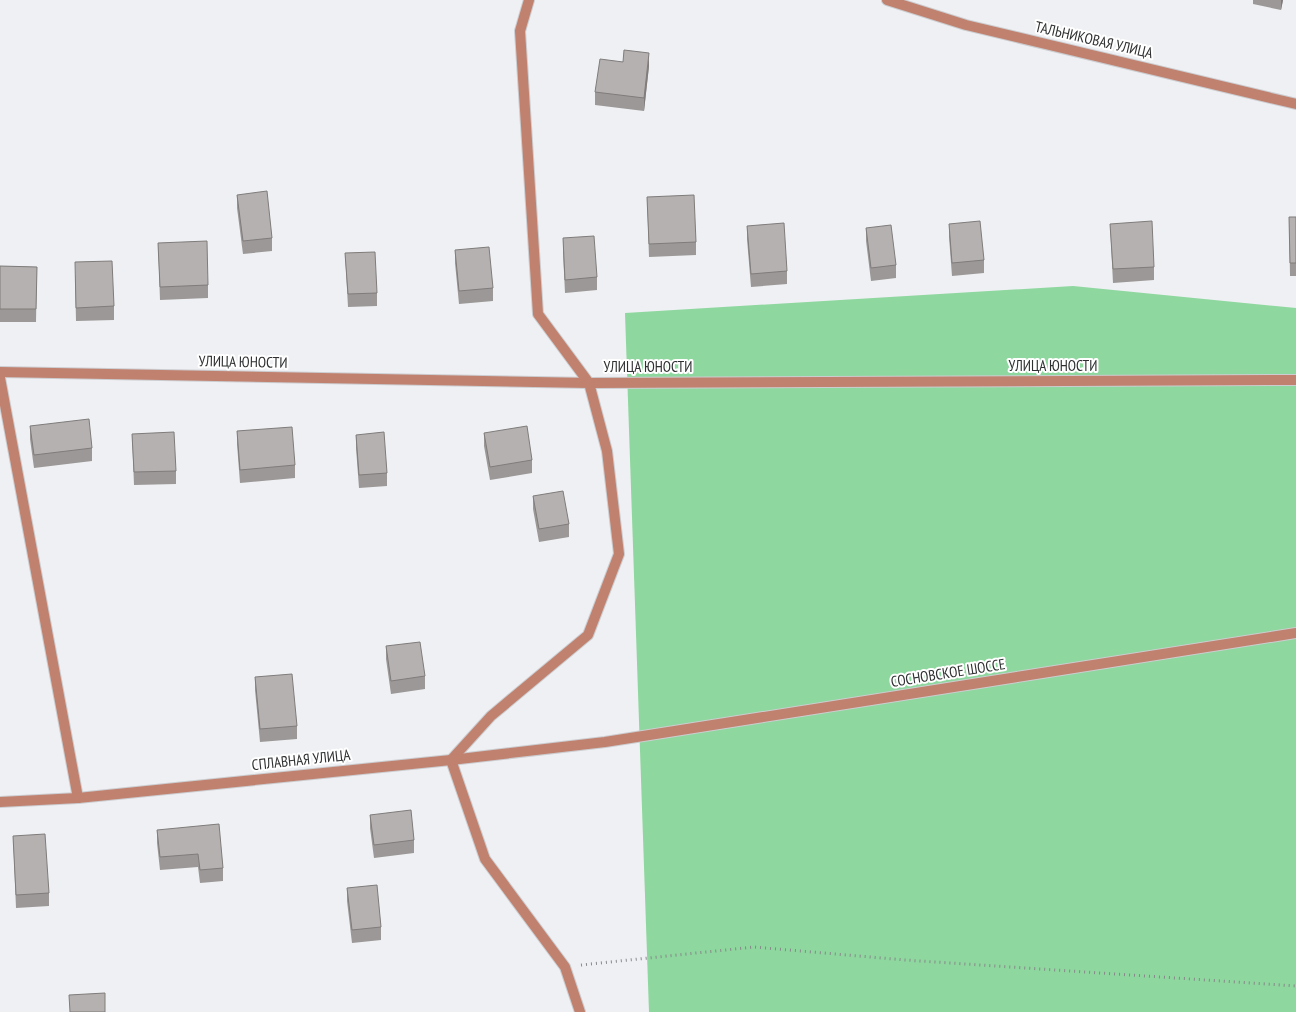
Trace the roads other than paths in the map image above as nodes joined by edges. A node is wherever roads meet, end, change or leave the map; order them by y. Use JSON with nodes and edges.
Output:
{"nodes":[{"id":1,"x":529,"y":0,"type":"edge"},
{"id":2,"x":887,"y":0,"type":"edge"},
{"id":3,"x":1296,"y":104,"type":"edge"},
{"id":4,"x":0,"y":372,"type":"edge"},
{"id":5,"x":0,"y":378,"type":"edge"},
{"id":6,"x":1296,"y":380,"type":"edge"},
{"id":7,"x":589,"y":383,"type":"junction"},
{"id":8,"x":1296,"y":633,"type":"edge"},
{"id":9,"x":605,"y":742,"type":"joint"},
{"id":10,"x":451,"y":760,"type":"junction"},
{"id":11,"x":78,"y":798,"type":"junction"},
{"id":12,"x":0,"y":802,"type":"edge"},
{"id":13,"x":580,"y":1012,"type":"edge"}],
"edges":[{"from":1,"to":7,"type":"street"},
{"from":2,"to":3,"type":"street","name":"ТАЛЬНИКОВАЯ УЛИЦА"},
{"from":4,"to":7,"type":"street","name":"УЛИЦА ЮНОСТИ"},
{"from":5,"to":11,"type":"street"},
{"from":6,"to":7,"type":"street","name":"УЛИЦА ЮНОСТИ"},
{"from":7,"to":10,"type":"street"},
{"from":8,"to":9,"type":"street","name":"СОСНОВСКОЕ ШОССЕ"},
{"from":9,"to":10,"type":"street","name":"СПЛАВНАЯ УЛИЦА"},
{"from":10,"to":11,"type":"street","name":"СПЛАВНАЯ УЛИЦА"},
{"from":10,"to":13,"type":"street"},
{"from":11,"to":12,"type":"street","name":"СПЛАВНАЯ УЛИЦА"}]}
